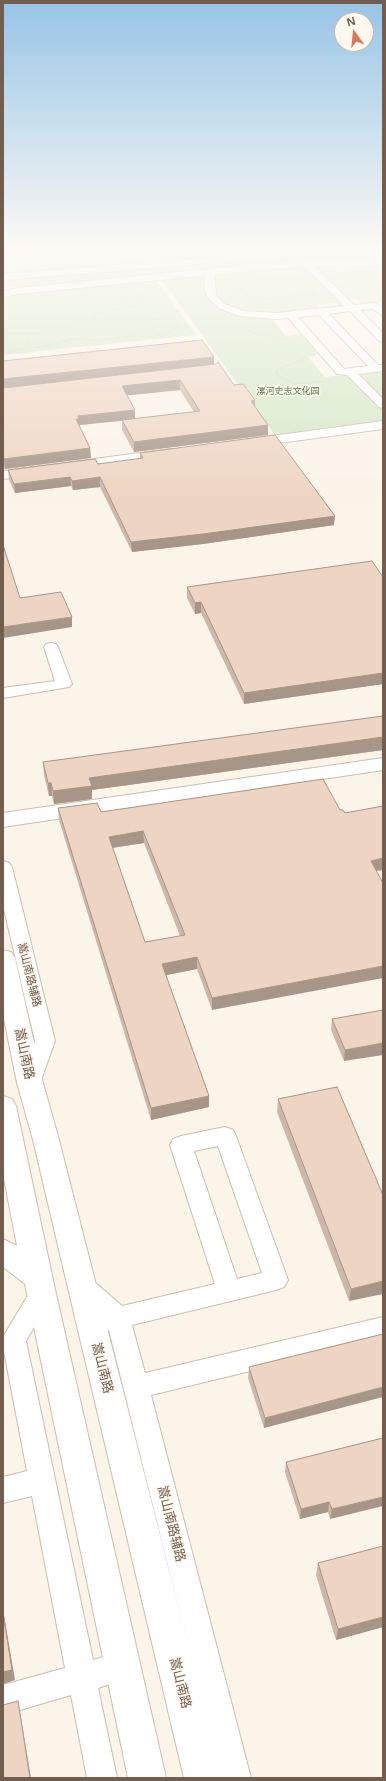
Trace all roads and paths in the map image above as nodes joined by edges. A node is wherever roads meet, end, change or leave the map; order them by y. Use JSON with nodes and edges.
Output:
{"nodes":[{"id":1,"x":44,"y":332,"type":"edge"},
{"id":2,"x":170,"y":332,"type":"edge"},
{"id":3,"x":252,"y":332,"type":"edge"},
{"id":4,"x":306,"y":332,"type":"edge"},
{"id":5,"x":342,"y":332,"type":"edge"},
{"id":6,"x":3,"y":333,"type":"edge"},
{"id":7,"x":28,"y":334,"type":"junction"},
{"id":8,"x":298,"y":342,"type":"dead end"},
{"id":9,"x":26,"y":348,"type":"junction"},
{"id":10,"x":305,"y":350,"type":"dead end"},
{"id":11,"x":3,"y":353,"type":"edge"},
{"id":12,"x":379,"y":368,"type":"edge"},
{"id":13,"x":349,"y":371,"type":"junction"},
{"id":14,"x":357,"y":380,"type":"junction"},
{"id":15,"x":383,"y":405,"type":"edge"},
{"id":16,"x":383,"y":425,"type":"edge"},
{"id":17,"x":233,"y":445,"type":"edge"},
{"id":18,"x":185,"y":451,"type":"edge"},
{"id":19,"x":3,"y":475,"type":"edge"},
{"id":20,"x":52,"y":647,"type":"dead end"},
{"id":21,"x":3,"y":693,"type":"edge"},
{"id":22,"x":383,"y":764,"type":"edge"},
{"id":23,"x":3,"y":820,"type":"edge"},
{"id":24,"x":3,"y":867,"type":"edge"},
{"id":25,"x":3,"y":958,"type":"edge"},
{"id":26,"x":30,"y":1083,"type":"junction"},
{"id":27,"x":6,"y":1139,"type":"edge"},
{"id":28,"x":46,"y":1140,"type":"junction"},
{"id":29,"x":3,"y":1251,"type":"edge"},
{"id":30,"x":39,"y":1285,"type":"junction"},
{"id":31,"x":229,"y":1291,"type":"junction"},
{"id":32,"x":105,"y":1320,"type":"junction"},
{"id":33,"x":383,"y":1328,"type":"edge"},
{"id":34,"x":136,"y":1387,"type":"junction"},
{"id":35,"x":42,"y":1480,"type":"junction"},
{"id":36,"x":3,"y":1490,"type":"edge"},
{"id":37,"x":123,"y":1666,"type":"junction"},
{"id":38,"x":82,"y":1677,"type":"junction"},
{"id":39,"x":3,"y":1700,"type":"edge"},
{"id":40,"x":102,"y":1778,"type":"edge"},
{"id":41,"x":147,"y":1778,"type":"edge"},
{"id":42,"x":203,"y":1778,"type":"edge"},
{"id":43,"x":236,"y":1778,"type":"edge"}],
"edges":[{"from":1,"to":7,"type":"path"},
{"from":2,"to":9,"type":"path"},
{"from":3,"to":8,"type":"path"},
{"from":4,"to":13,"type":"street"},
{"from":5,"to":12,"type":"street"},
{"from":6,"to":7,"type":"path"},
{"from":7,"to":9,"type":"path"},
{"from":9,"to":11,"type":"path"},
{"from":10,"to":14,"type":"path"},
{"from":12,"to":13,"type":"street"},
{"from":13,"to":14,"type":"street"},
{"from":14,"to":15,"type":"street"},
{"from":16,"to":17,"type":"street"},
{"from":18,"to":19,"type":"street"},
{"from":20,"to":21,"type":"street"},
{"from":22,"to":23,"type":"street"},
{"from":24,"to":26,"type":"street","name":"嵩山南路辅路"},
{"from":25,"to":26,"type":"street","name":"嵩山南路"},
{"from":26,"to":28,"type":"street","name":"嵩山南路"},
{"from":27,"to":28,"type":"street"},
{"from":27,"to":30,"type":"street"},
{"from":28,"to":32,"type":"street","name":"嵩山南路"},
{"from":29,"to":30,"type":"street"},
{"from":30,"to":35,"type":"street"},
{"from":30,"to":37,"type":"street"},
{"from":31,"to":31,"type":"street"},
{"from":31,"to":32,"type":"street"},
{"from":32,"to":34,"type":"street","name":"嵩山南路辅路"},
{"from":32,"to":42,"type":"street","name":"嵩山南路"},
{"from":33,"to":34,"type":"street"},
{"from":34,"to":43,"type":"street","name":"嵩山南路辅路"},
{"from":35,"to":36,"type":"street"},
{"from":35,"to":38,"type":"street"},
{"from":37,"to":38,"type":"street"},
{"from":37,"to":41,"type":"street"},
{"from":38,"to":39,"type":"street"},
{"from":38,"to":40,"type":"street"}]}
